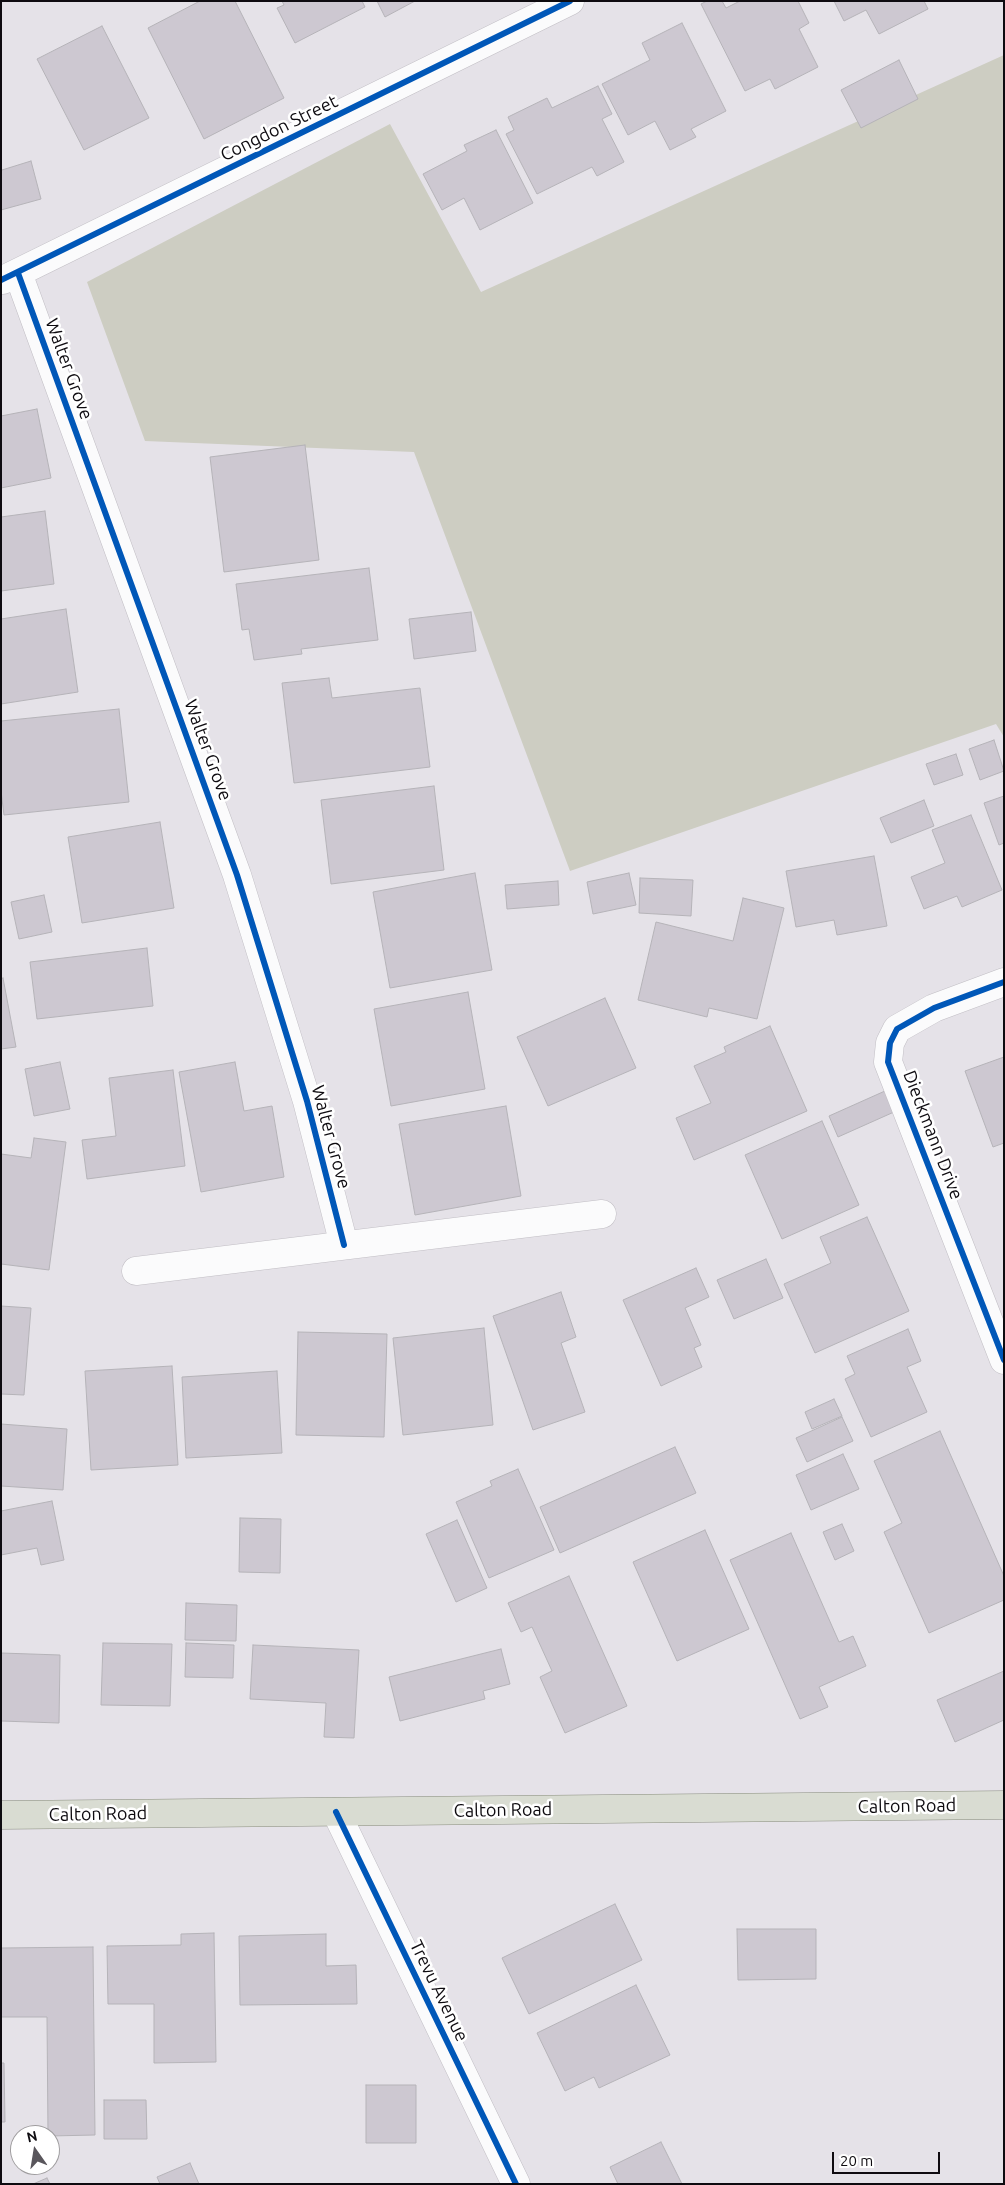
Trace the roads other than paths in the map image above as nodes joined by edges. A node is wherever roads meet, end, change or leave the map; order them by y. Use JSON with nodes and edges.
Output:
{"nodes":[{"id":1,"x":570,"y":1,"type":"edge"},
{"id":2,"x":10,"y":277,"type":"edge"},
{"id":3,"x":1004,"y":982,"type":"edge"},
{"id":4,"x":602,"y":1214,"type":"dead end"},
{"id":5,"x":344,"y":1245,"type":"junction"},
{"id":6,"x":136,"y":1271,"type":"dead end"},
{"id":7,"x":1004,"y":1360,"type":"edge"},
{"id":8,"x":1004,"y":1804,"type":"edge"},
{"id":9,"x":336,"y":1812,"type":"junction"},
{"id":10,"x":1,"y":1815,"type":"edge"},
{"id":11,"x":516,"y":2184,"type":"edge"}],
"edges":[{"from":1,"to":2,"type":"street","name":"Congdon Street"},
{"from":2,"to":5,"type":"street","name":"Walter Grove"},
{"from":3,"to":7,"type":"street","name":"Dieckmann Drive"},
{"from":4,"to":5,"type":"street"},
{"from":5,"to":6,"type":"street"},
{"from":8,"to":9,"type":"main road","name":"Calton Road"},
{"from":9,"to":10,"type":"main road","name":"Calton Road"},
{"from":9,"to":11,"type":"street","name":"Trevu Avenue"}]}
